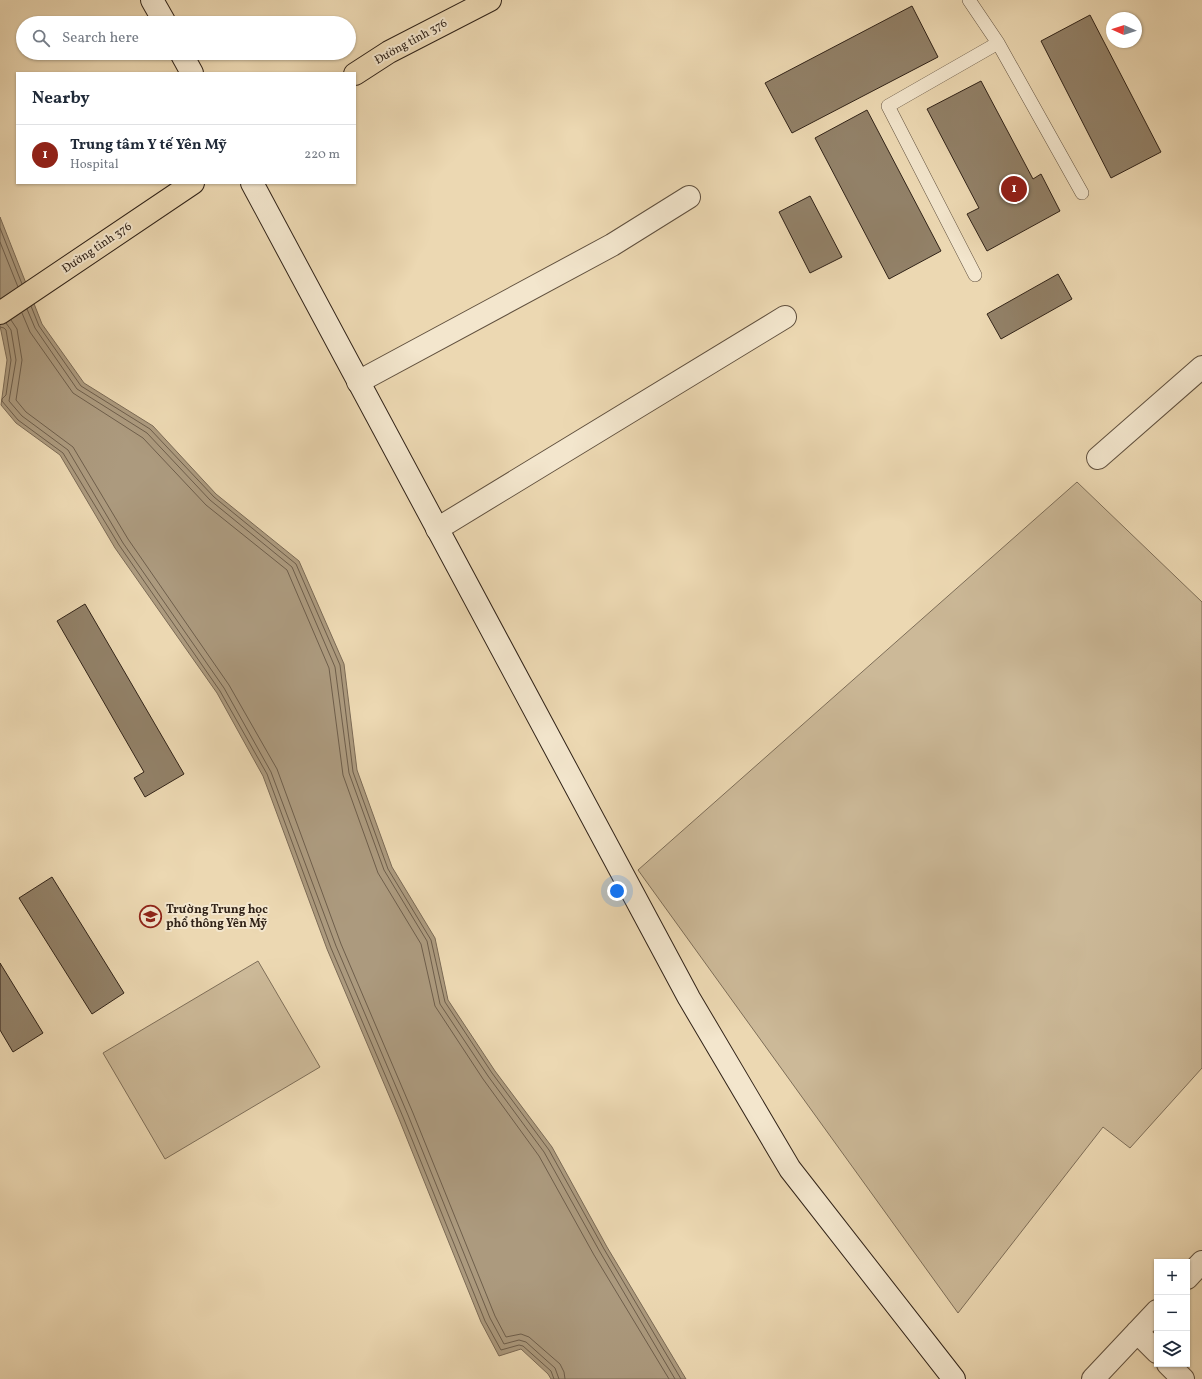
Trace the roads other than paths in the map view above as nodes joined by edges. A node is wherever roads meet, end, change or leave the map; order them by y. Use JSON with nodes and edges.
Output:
{"nodes":[{"id":1,"x":152,"y":0,"type":"edge"},
{"id":2,"x":490,"y":0,"type":"edge"},
{"id":3,"x":969,"y":0,"type":"edge"},
{"id":4,"x":161,"y":16,"type":"edge"},
{"id":5,"x":998,"y":43,"type":"junction"},
{"id":6,"x":185,"y":60,"type":"edge"},
{"id":7,"x":191,"y":72,"type":"edge"},
{"id":8,"x":356,"y":73,"type":"edge"},
{"id":9,"x":192,"y":184,"type":"edge"},
{"id":10,"x":253,"y":184,"type":"edge"},
{"id":11,"x":1082,"y":193,"type":"dead end"},
{"id":12,"x":689,"y":197,"type":"dead end"},
{"id":13,"x":975,"y":275,"type":"dead end"},
{"id":14,"x":0,"y":313,"type":"edge"},
{"id":15,"x":784,"y":317,"type":"dead end"},
{"id":16,"x":1202,"y":367,"type":"edge"},
{"id":17,"x":358,"y":382,"type":"junction"},
{"id":18,"x":1098,"y":458,"type":"dead end"},
{"id":19,"x":437,"y":530,"type":"junction"},
{"id":20,"x":1202,"y":1262,"type":"edge"},
{"id":21,"x":1190,"y":1275,"type":"edge"},
{"id":22,"x":1154,"y":1314,"type":"edge"},
{"id":23,"x":1137,"y":1332,"type":"junction"},
{"id":24,"x":1154,"y":1349,"type":"edge"},
{"id":25,"x":1171,"y":1367,"type":"edge"},
{"id":26,"x":954,"y":1379,"type":"edge"},
{"id":27,"x":1093,"y":1379,"type":"edge"},
{"id":28,"x":1183,"y":1379,"type":"edge"}],
"edges":[{"from":1,"to":4,"type":"main road"},
{"from":2,"to":8,"type":"main road","name":"Đường tỉnh 376"},
{"from":3,"to":5,"type":"lane"},
{"from":5,"to":11,"type":"lane"},
{"from":5,"to":13,"type":"lane"},
{"from":6,"to":7,"type":"main road"},
{"from":9,"to":14,"type":"main road","name":"Đường tỉnh 376"},
{"from":10,"to":17,"type":"main road"},
{"from":12,"to":17,"type":"main road"},
{"from":15,"to":19,"type":"main road"},
{"from":16,"to":18,"type":"main road"},
{"from":17,"to":19,"type":"main road"},
{"from":19,"to":26,"type":"main road"},
{"from":20,"to":21,"type":"main road"},
{"from":22,"to":23,"type":"main road"},
{"from":23,"to":24,"type":"main road"},
{"from":23,"to":27,"type":"main road"},
{"from":25,"to":28,"type":"main road"}]}
